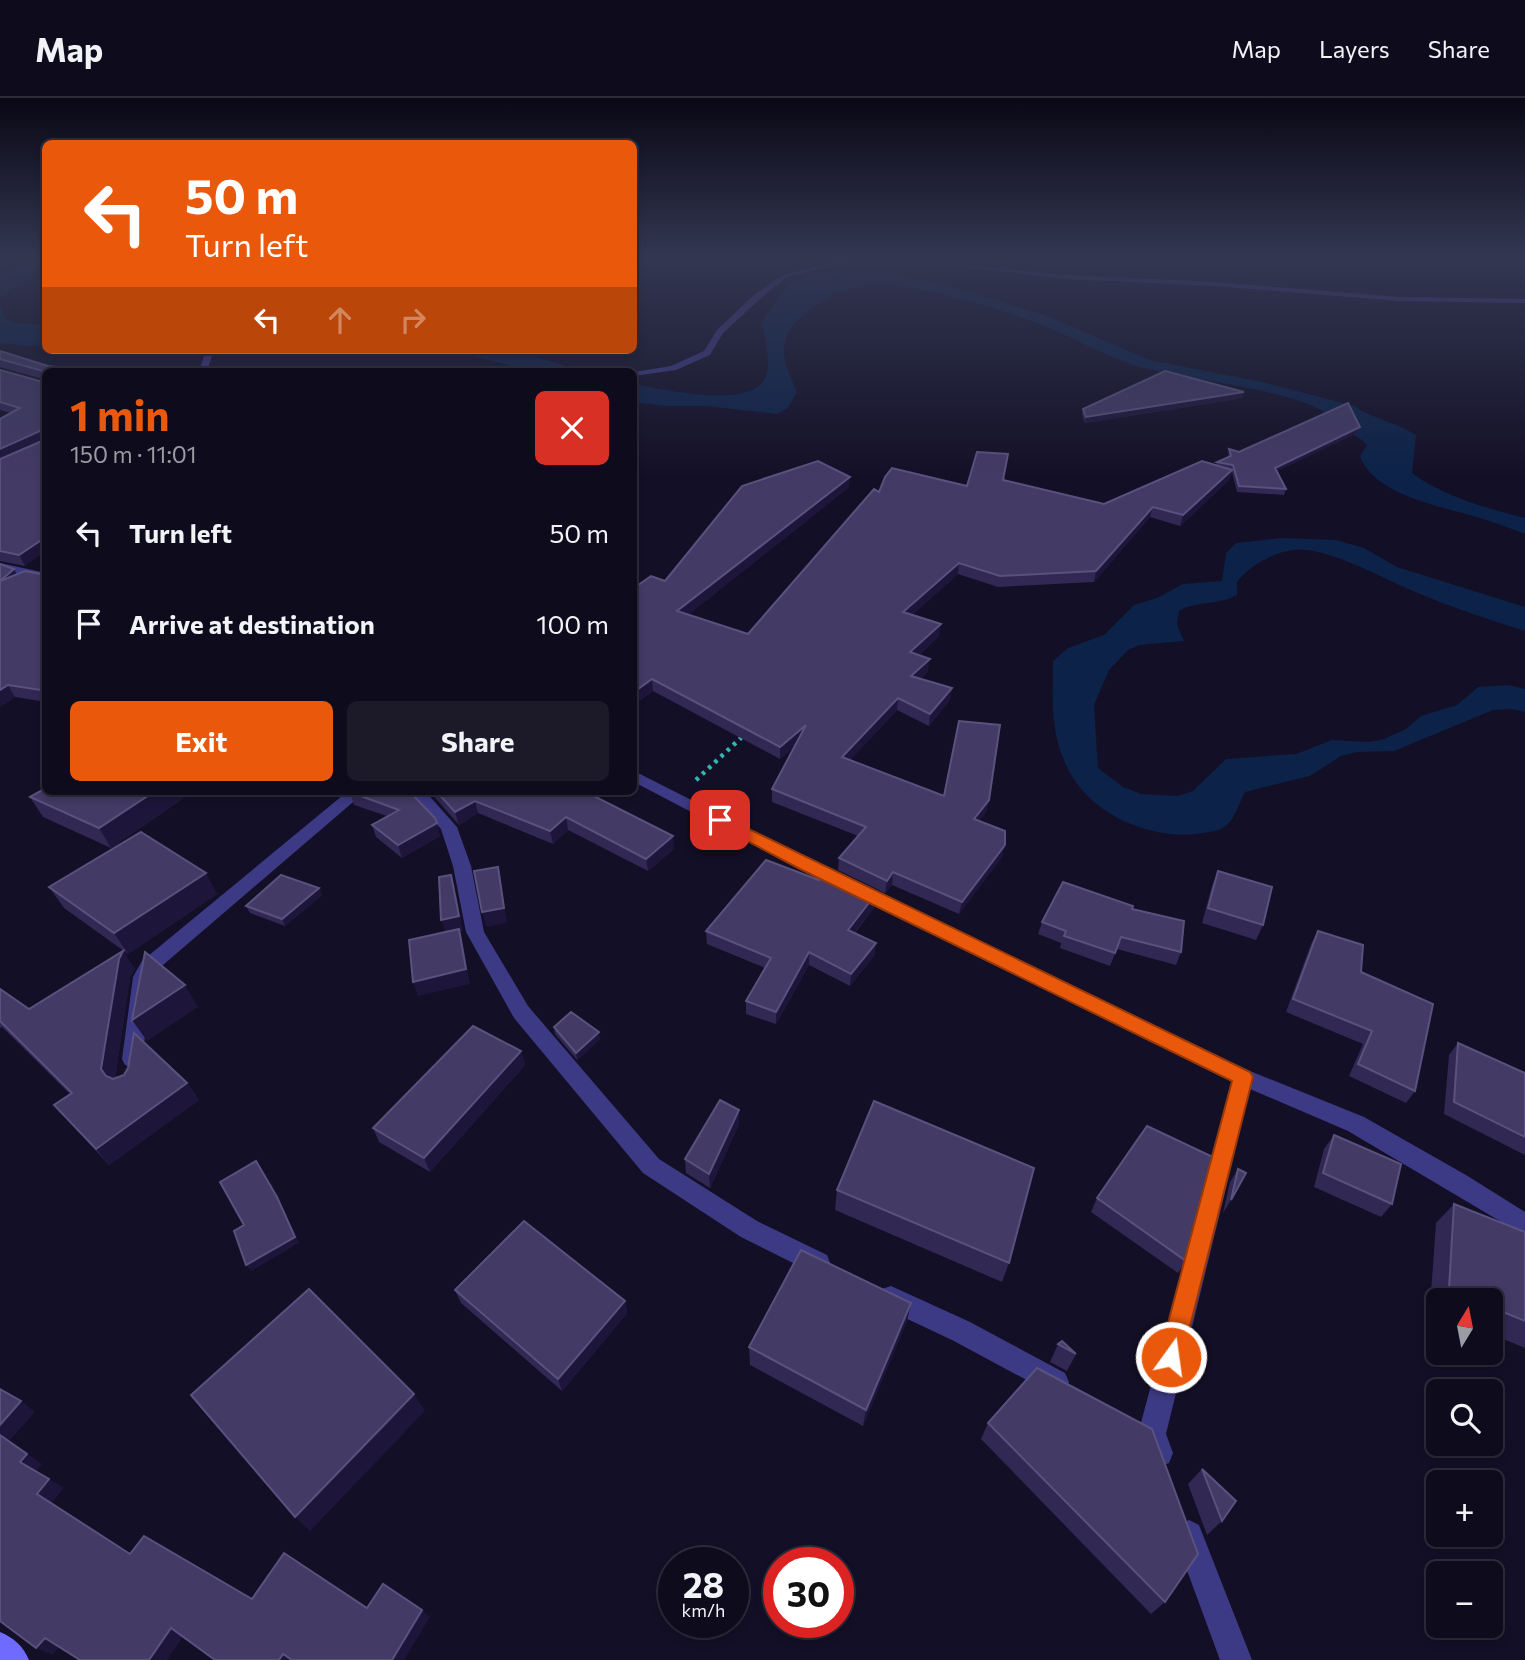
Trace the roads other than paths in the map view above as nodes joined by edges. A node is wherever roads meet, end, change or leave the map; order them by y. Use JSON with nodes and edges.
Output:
{"nodes":[{"id":1,"x":720,"y":332,"type":"edge"},
{"id":2,"x":637,"y":374,"type":"edge"},
{"id":3,"x":0,"y":567,"type":"edge"},
{"id":4,"x":42,"y":576,"type":"edge"},
{"id":5,"x":637,"y":778,"type":"edge"},
{"id":6,"x":353,"y":795,"type":"edge"},
{"id":7,"x":419,"y":795,"type":"edge"},
{"id":8,"x":130,"y":1073,"type":"edge"},
{"id":9,"x":1243,"y":1077,"type":"junction"},
{"id":10,"x":1525,"y":1225,"type":"edge"},
{"id":11,"x":836,"y":1271,"type":"edge"},
{"id":12,"x":873,"y":1289,"type":"edge"},
{"id":13,"x":1080,"y":1395,"type":"edge"},
{"id":14,"x":1128,"y":1421,"type":"edge"},
{"id":15,"x":1152,"y":1434,"type":"junction"},
{"id":16,"x":1166,"y":1472,"type":"edge"},
{"id":17,"x":1180,"y":1509,"type":"edge"},
{"id":18,"x":0,"y":1648,"type":"edge"},
{"id":19,"x":13,"y":1660,"type":"edge"},
{"id":20,"x":1236,"y":1660,"type":"edge"}],
"edges":[{"from":1,"to":2,"type":"street"},
{"from":3,"to":4,"type":"street"},
{"from":5,"to":9,"type":"street"},
{"from":6,"to":8,"type":"street"},
{"from":7,"to":11,"type":"street"},
{"from":9,"to":10,"type":"street"},
{"from":9,"to":15,"type":"street"},
{"from":12,"to":13,"type":"street"},
{"from":14,"to":15,"type":"street"},
{"from":15,"to":16,"type":"street"},
{"from":17,"to":20,"type":"street"},
{"from":18,"to":19,"type":"main road"}]}
